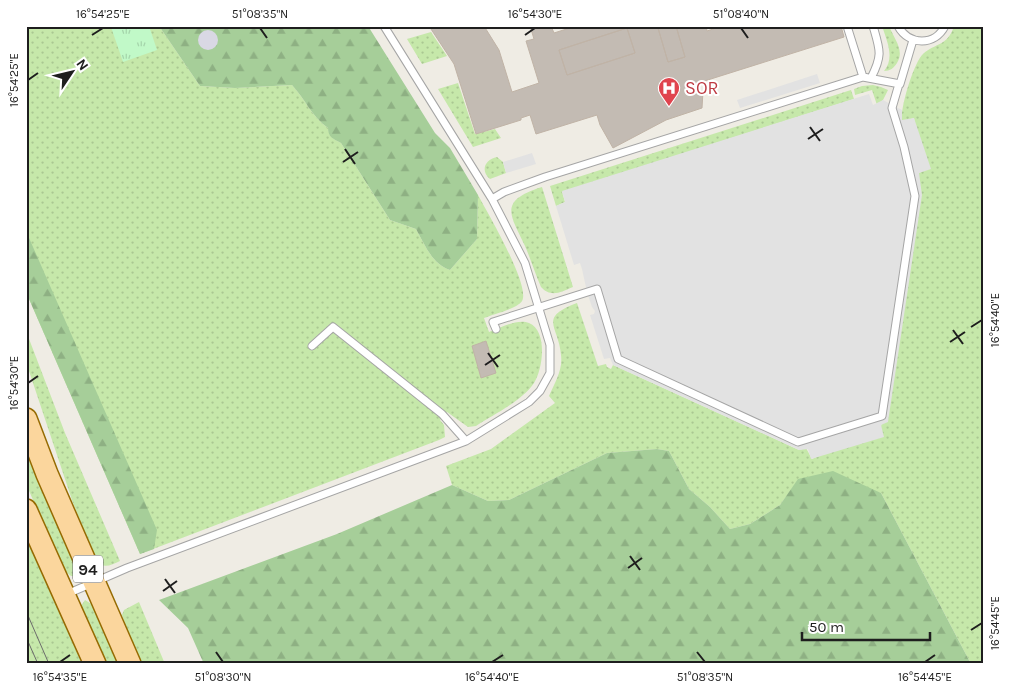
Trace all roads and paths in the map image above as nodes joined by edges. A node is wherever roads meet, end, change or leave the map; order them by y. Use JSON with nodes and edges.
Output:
{"nodes":[{"id":1,"x":384,"y":26,"type":"edge"},
{"id":2,"x":847,"y":26,"type":"edge"},
{"id":3,"x":873,"y":26,"type":"edge"},
{"id":4,"x":898,"y":26,"type":"edge"},
{"id":5,"x":946,"y":26,"type":"edge"},
{"id":6,"x":913,"y":40,"type":"junction"},
{"id":7,"x":863,"y":77,"type":"junction"},
{"id":8,"x":871,"y":78,"type":"junction"},
{"id":9,"x":899,"y":84,"type":"junction"},
{"id":10,"x":492,"y":199,"type":"junction"},
{"id":11,"x":539,"y":307,"type":"junction"},
{"id":12,"x":496,"y":330,"type":"dead end"},
{"id":13,"x":312,"y":346,"type":"dead end"},
{"id":14,"x":26,"y":419,"type":"edge"},
{"id":15,"x":466,"y":441,"type":"junction"},
{"id":16,"x":26,"y":510,"type":"edge"},
{"id":17,"x":94,"y":582,"type":"junction"},
{"id":18,"x":65,"y":594,"type":"junction"},
{"id":19,"x":95,"y":664,"type":"edge"},
{"id":20,"x":130,"y":664,"type":"edge"}],
"edges":[{"from":1,"to":10,"type":"lane"},
{"from":2,"to":7,"type":"lane"},
{"from":3,"to":8,"type":"lane"},
{"from":4,"to":6,"type":"lane"},
{"from":5,"to":6,"type":"lane"},
{"from":6,"to":9,"type":"lane"},
{"from":7,"to":8,"type":"lane"},
{"from":7,"to":10,"type":"lane"},
{"from":8,"to":9,"type":"lane"},
{"from":9,"to":11,"type":"lane"},
{"from":10,"to":11,"type":"lane"},
{"from":11,"to":12,"type":"lane"},
{"from":11,"to":15,"type":"lane"},
{"from":13,"to":15,"type":"lane"},
{"from":14,"to":17,"type":"main road","number":"94"},
{"from":15,"to":17,"type":"lane"},
{"from":16,"to":18,"type":"main road","number":"94"},
{"from":17,"to":18,"type":"lane"},
{"from":17,"to":20,"type":"main road","number":"94"},
{"from":18,"to":19,"type":"main road","number":"94"}]}
